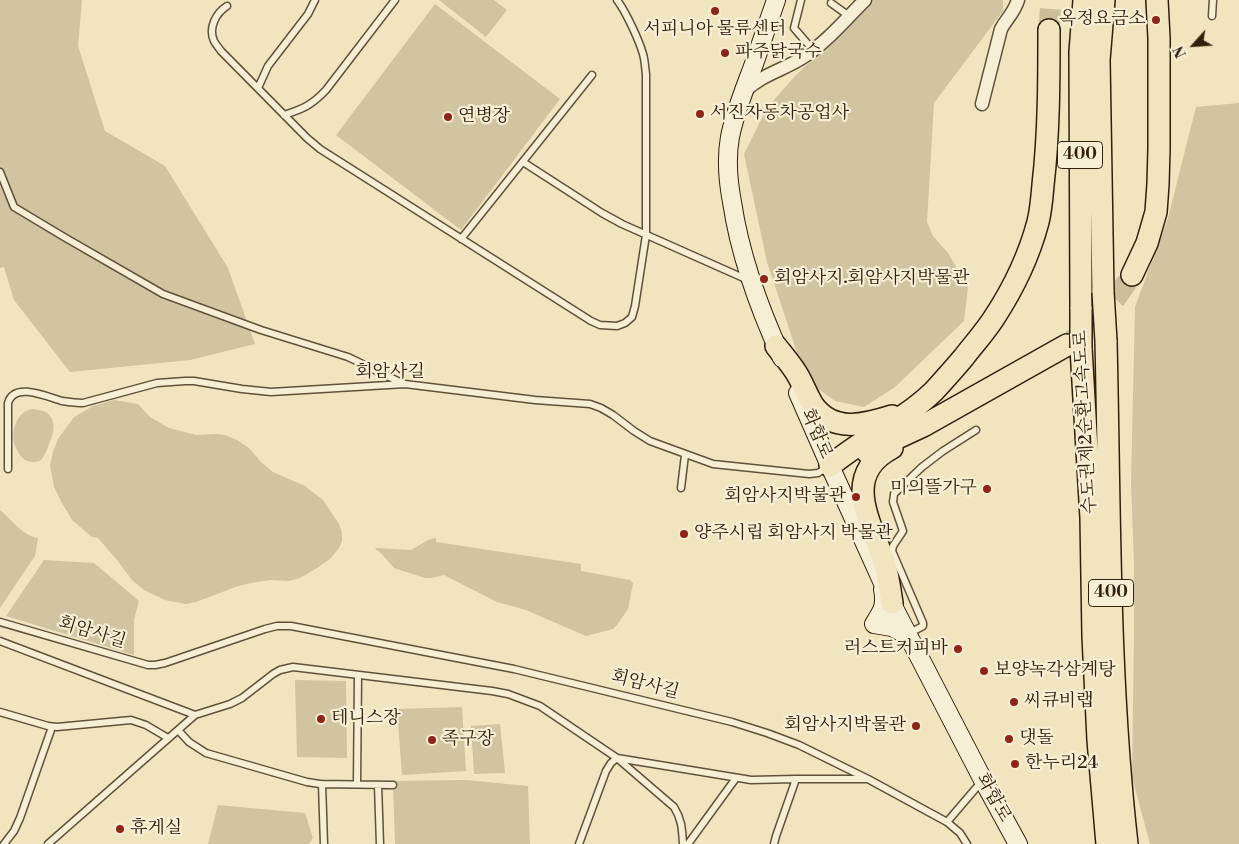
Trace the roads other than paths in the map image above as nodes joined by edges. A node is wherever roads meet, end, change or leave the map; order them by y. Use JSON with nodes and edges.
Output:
{"nodes":[{"id":1,"x":315,"y":0,"type":"edge"},
{"id":2,"x":395,"y":0,"type":"edge"},
{"id":3,"x":617,"y":0,"type":"edge"},
{"id":4,"x":776,"y":0,"type":"edge"},
{"id":5,"x":801,"y":0,"type":"edge"},
{"id":6,"x":865,"y":0,"type":"edge"},
{"id":7,"x":1018,"y":0,"type":"edge"},
{"id":8,"x":1084,"y":0,"type":"edge"},
{"id":9,"x":1104,"y":0,"type":"edge"},
{"id":10,"x":1157,"y":0,"type":"edge"},
{"id":11,"x":1213,"y":0,"type":"edge"},
{"id":12,"x":831,"y":3,"type":"dead end"},
{"id":13,"x":227,"y":6,"type":"dead end"},
{"id":14,"x":848,"y":16,"type":"junction"},
{"id":15,"x":1212,"y":16,"type":"dead end"},
{"id":16,"x":1049,"y":30,"type":"tunnel mouth"},
{"id":17,"x":813,"y":50,"type":"junction"},
{"id":18,"x":758,"y":71,"type":"junction"},
{"id":19,"x":592,"y":75,"type":"dead end"},
{"id":20,"x":258,"y":88,"type":"junction"},
{"id":21,"x":982,"y":104,"type":"dead end"},
{"id":22,"x":284,"y":115,"type":"junction"},
{"id":23,"x":523,"y":162,"type":"junction"},
{"id":24,"x":0,"y":172,"type":"edge"},
{"id":25,"x":646,"y":235,"type":"junction"},
{"id":26,"x":461,"y":239,"type":"junction"},
{"id":27,"x":1132,"y":275,"type":"tunnel mouth"},
{"id":28,"x":751,"y":282,"type":"junction"},
{"id":29,"x":776,"y":346,"type":"junction"},
{"id":30,"x":1074,"y":346,"type":"junction"},
{"id":31,"x":405,"y":384,"type":"junction"},
{"id":32,"x":918,"y":417,"type":"junction"},
{"id":33,"x":976,"y":430,"type":"dead end"},
{"id":34,"x":685,"y":455,"type":"junction"},
{"id":35,"x":830,"y":466,"type":"junction"},
{"id":36,"x":8,"y":468,"type":"dead end"},
{"id":37,"x":681,"y":488,"type":"dead end"},
{"id":38,"x":882,"y":581,"type":"junction"},
{"id":39,"x":892,"y":603,"type":"junction"},
{"id":40,"x":0,"y":622,"type":"edge"},
{"id":41,"x":907,"y":635,"type":"junction"},
{"id":42,"x":0,"y":641,"type":"edge"},
{"id":43,"x":358,"y":675,"type":"junction"},
{"id":44,"x":1,"y":715,"type":"edge"},
{"id":45,"x":195,"y":715,"type":"junction"},
{"id":46,"x":52,"y":727,"type":"junction"},
{"id":47,"x":178,"y":730,"type":"junction"},
{"id":48,"x":168,"y":738,"type":"junction"},
{"id":49,"x":617,"y":758,"type":"junction"},
{"id":50,"x":736,"y":778,"type":"junction"},
{"id":51,"x":868,"y":778,"type":"junction"},
{"id":52,"x":796,"y":779,"type":"junction"},
{"id":53,"x":983,"y":780,"type":"junction"},
{"id":54,"x":322,"y":784,"type":"junction"},
{"id":55,"x":357,"y":784,"type":"junction"},
{"id":56,"x":378,"y":785,"type":"junction"},
{"id":57,"x":394,"y":785,"type":"dead end"},
{"id":58,"x":947,"y":822,"type":"junction"},
{"id":59,"x":4,"y":844,"type":"edge"},
{"id":60,"x":48,"y":844,"type":"edge"},
{"id":61,"x":324,"y":844,"type":"edge"},
{"id":62,"x":380,"y":844,"type":"edge"},
{"id":63,"x":579,"y":844,"type":"edge"},
{"id":64,"x":683,"y":844,"type":"edge"},
{"id":65,"x":688,"y":844,"type":"edge"},
{"id":66,"x":774,"y":844,"type":"edge"},
{"id":67,"x":967,"y":844,"type":"edge"},
{"id":68,"x":1018,"y":844,"type":"edge"},
{"id":69,"x":1107,"y":844,"type":"edge"},
{"id":70,"x":1127,"y":844,"type":"edge"}],
"edges":[{"from":1,"to":20,"type":"lane"},
{"from":2,"to":22,"type":"lane"},
{"from":3,"to":25,"type":"lane"},
{"from":4,"to":18,"type":"main road","name":"화합로"},
{"from":5,"to":17,"type":"lane"},
{"from":6,"to":14,"type":"street"},
{"from":7,"to":21,"type":"street"},
{"from":8,"to":30,"type":"highway","name":"수도권제2순환고속도로","number":"400","bridge":true},
{"from":9,"to":70,"type":"highway","name":"수도권제2순환고속도로","number":"400","bridge":true},
{"from":10,"to":27,"type":"highway"},
{"from":11,"to":15,"type":"lane"},
{"from":12,"to":14,"type":"lane"},
{"from":13,"to":20,"type":"lane"},
{"from":14,"to":17,"type":"street"},
{"from":16,"to":32,"type":"highway"},
{"from":17,"to":18,"type":"street"},
{"from":18,"to":28,"type":"main road","name":"화합로"},
{"from":19,"to":23,"type":"lane"},
{"from":20,"to":22,"type":"lane"},
{"from":22,"to":26,"type":"lane"},
{"from":23,"to":25,"type":"lane"},
{"from":23,"to":26,"type":"lane"},
{"from":24,"to":31,"type":"lane"},
{"from":25,"to":26,"type":"lane"},
{"from":25,"to":28,"type":"lane"},
{"from":28,"to":29,"type":"main road","name":"화합로"},
{"from":29,"to":32,"type":"highway"},
{"from":29,"to":35,"type":"main road","name":"화합로"},
{"from":30,"to":32,"type":"highway"},
{"from":30,"to":69,"type":"highway","name":"수도권제2순환고속도로","number":"400"},
{"from":31,"to":34,"type":"lane","name":"회암사길"},
{"from":31,"to":36,"type":"lane","name":"회암사길"},
{"from":32,"to":35,"type":"highway"},
{"from":32,"to":39,"type":"highway"},
{"from":33,"to":41,"type":"lane"},
{"from":34,"to":35,"type":"lane","name":"회암사길"},
{"from":34,"to":37,"type":"lane"},
{"from":35,"to":38,"type":"main road","name":"화합로"},
{"from":38,"to":39,"type":"main road","name":"화합로"},
{"from":38,"to":41,"type":"main road"},
{"from":39,"to":41,"type":"main road","name":"화합로"},
{"from":40,"to":51,"type":"lane","name":"회암사길"},
{"from":41,"to":53,"type":"main road","name":"화합로"},
{"from":42,"to":45,"type":"lane"},
{"from":43,"to":45,"type":"lane"},
{"from":43,"to":49,"type":"lane"},
{"from":43,"to":55,"type":"lane"},
{"from":44,"to":46,"type":"lane"},
{"from":45,"to":47,"type":"lane"},
{"from":46,"to":48,"type":"lane"},
{"from":46,"to":59,"type":"lane"},
{"from":47,"to":48,"type":"lane"},
{"from":47,"to":54,"type":"lane"},
{"from":48,"to":60,"type":"lane"},
{"from":49,"to":50,"type":"lane"},
{"from":49,"to":63,"type":"lane"},
{"from":49,"to":64,"type":"lane"},
{"from":50,"to":52,"type":"lane"},
{"from":50,"to":65,"type":"lane"},
{"from":51,"to":52,"type":"lane"},
{"from":51,"to":58,"type":"lane","name":"회암사길"},
{"from":52,"to":66,"type":"lane"},
{"from":53,"to":58,"type":"lane"},
{"from":53,"to":68,"type":"main road","name":"화합로"},
{"from":54,"to":55,"type":"lane"},
{"from":54,"to":61,"type":"lane"},
{"from":55,"to":56,"type":"lane"},
{"from":56,"to":57,"type":"lane"},
{"from":56,"to":62,"type":"lane"},
{"from":58,"to":67,"type":"lane","name":"회암사길"}]}
